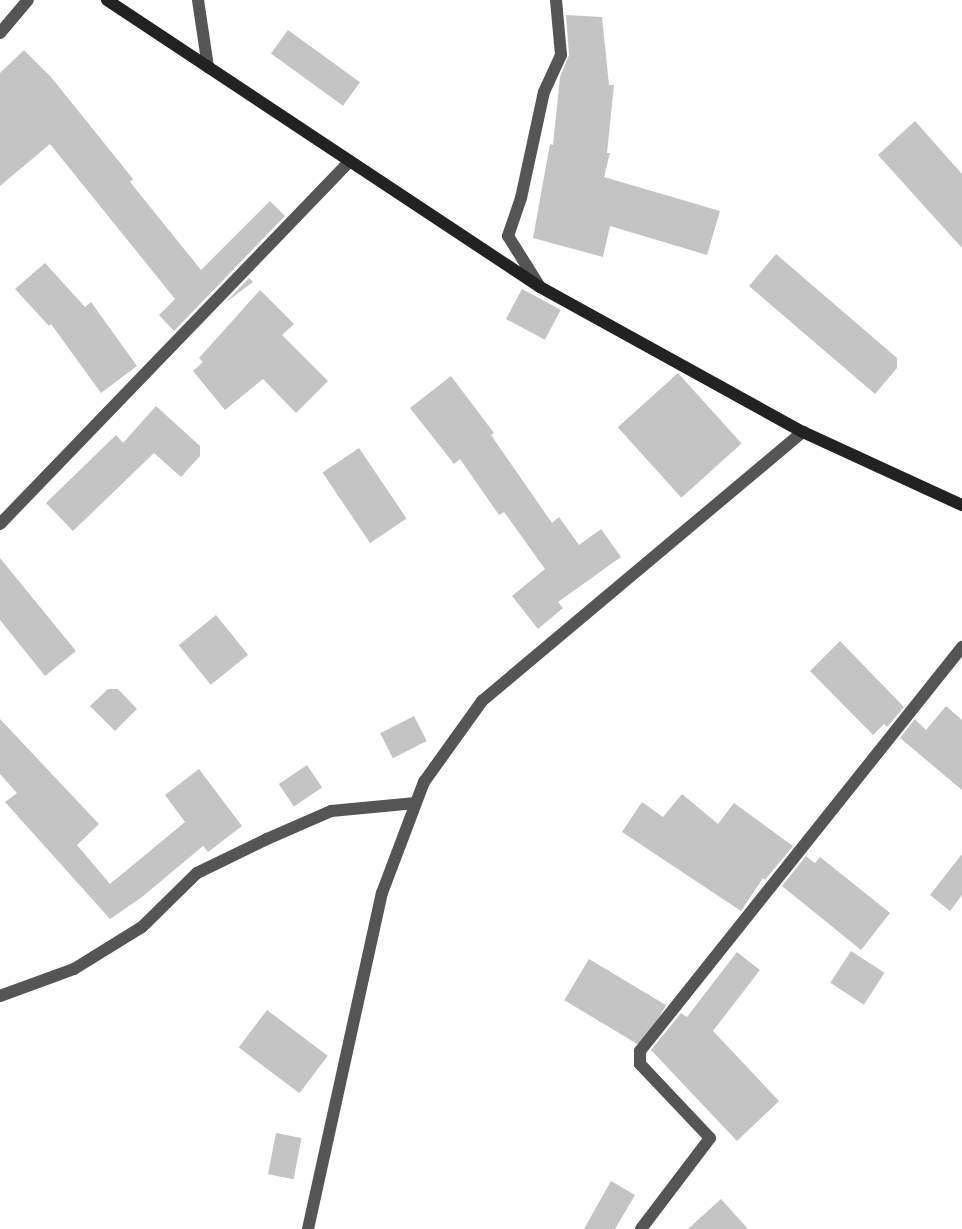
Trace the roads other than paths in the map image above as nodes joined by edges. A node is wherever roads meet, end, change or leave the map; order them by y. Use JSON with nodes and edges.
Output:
{"nodes":[{"id":1,"x":28,"y":0,"type":"edge"},
{"id":2,"x":107,"y":0,"type":"edge"},
{"id":3,"x":198,"y":0,"type":"edge"},
{"id":4,"x":556,"y":0,"type":"edge"},
{"id":5,"x":0,"y":33,"type":"edge"},
{"id":6,"x":208,"y":67,"type":"junction"},
{"id":7,"x":350,"y":161,"type":"junction"},
{"id":8,"x":540,"y":288,"type":"junction"},
{"id":9,"x":803,"y":432,"type":"junction"},
{"id":10,"x":962,"y":505,"type":"edge"},
{"id":11,"x":0,"y":524,"type":"edge"},
{"id":12,"x":962,"y":647,"type":"edge"},
{"id":13,"x":416,"y":803,"type":"junction"},
{"id":14,"x":0,"y":996,"type":"edge"},
{"id":15,"x":308,"y":1229,"type":"edge"},
{"id":16,"x":640,"y":1229,"type":"edge"}],
"edges":[{"from":1,"to":5,"type":"street"},
{"from":2,"to":6,"type":"street"},
{"from":3,"to":6,"type":"street"},
{"from":4,"to":8,"type":"street"},
{"from":6,"to":7,"type":"street"},
{"from":7,"to":8,"type":"street"},
{"from":7,"to":11,"type":"street"},
{"from":8,"to":9,"type":"street"},
{"from":9,"to":10,"type":"street"},
{"from":9,"to":13,"type":"street"},
{"from":12,"to":16,"type":"street"},
{"from":13,"to":14,"type":"street"},
{"from":13,"to":15,"type":"street"}]}
